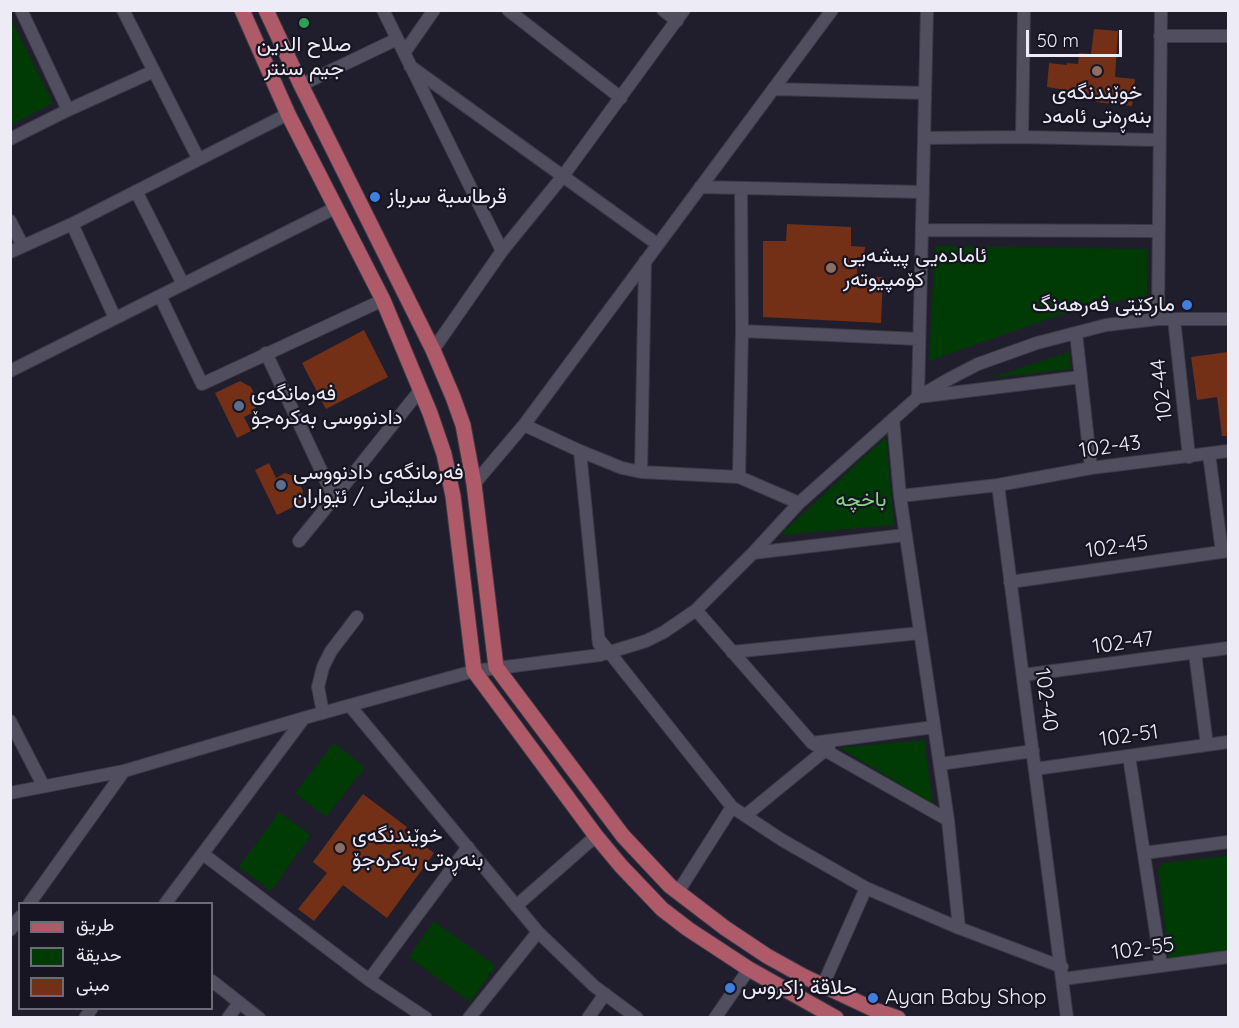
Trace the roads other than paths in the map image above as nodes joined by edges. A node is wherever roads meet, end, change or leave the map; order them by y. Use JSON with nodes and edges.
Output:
{"nodes":[{"id":1,"x":21,"y":10,"type":"edge"},
{"id":2,"x":123,"y":10,"type":"edge"},
{"id":3,"x":242,"y":10,"type":"edge"},
{"id":4,"x":266,"y":10,"type":"edge"},
{"id":5,"x":383,"y":10,"type":"edge"},
{"id":6,"x":434,"y":10,"type":"edge"},
{"id":7,"x":508,"y":10,"type":"edge"},
{"id":8,"x":663,"y":10,"type":"edge"},
{"id":9,"x":832,"y":10,"type":"edge"},
{"id":10,"x":927,"y":10,"type":"edge"},
{"id":11,"x":1024,"y":10,"type":"edge"},
{"id":12,"x":1161,"y":10,"type":"edge"},
{"id":13,"x":681,"y":16,"type":"edge"},
{"id":14,"x":1160,"y":36,"type":"junction"},
{"id":15,"x":1228,"y":36,"type":"edge"},
{"id":16,"x":397,"y":39,"type":"junction"},
{"id":17,"x":404,"y":53,"type":"junction"},
{"id":18,"x":410,"y":66,"type":"junction"},
{"id":19,"x":154,"y":71,"type":"junction"},
{"id":20,"x":301,"y":85,"type":"junction"},
{"id":21,"x":773,"y":89,"type":"junction"},
{"id":22,"x":925,"y":93,"type":"junction"},
{"id":23,"x":621,"y":98,"type":"junction"},
{"id":24,"x":68,"y":110,"type":"junction"},
{"id":25,"x":288,"y":114,"type":"junction"},
{"id":26,"x":1022,"y":137,"type":"junction"},
{"id":27,"x":924,"y":138,"type":"junction"},
{"id":28,"x":10,"y":139,"type":"edge"},
{"id":29,"x":1159,"y":140,"type":"junction"},
{"id":30,"x":198,"y":158,"type":"junction"},
{"id":31,"x":563,"y":176,"type":"junction"},
{"id":32,"x":700,"y":187,"type":"junction"},
{"id":33,"x":741,"y":188,"type":"junction"},
{"id":34,"x":136,"y":190,"type":"junction"},
{"id":35,"x":923,"y":192,"type":"junction"},
{"id":36,"x":335,"y":208,"type":"junction"},
{"id":37,"x":10,"y":221,"type":"edge"},
{"id":38,"x":72,"y":224,"type":"junction"},
{"id":39,"x":922,"y":230,"type":"junction"},
{"id":40,"x":1157,"y":231,"type":"junction"},
{"id":41,"x":657,"y":244,"type":"junction"},
{"id":42,"x":23,"y":246,"type":"junction"},
{"id":43,"x":502,"y":251,"type":"junction"},
{"id":44,"x":10,"y":252,"type":"edge"},
{"id":45,"x":645,"y":261,"type":"junction"},
{"id":46,"x":398,"y":280,"type":"junction"},
{"id":47,"x":183,"y":284,"type":"junction"},
{"id":48,"x":380,"y":295,"type":"junction"},
{"id":49,"x":160,"y":296,"type":"junction"},
{"id":50,"x":115,"y":318,"type":"junction"},
{"id":51,"x":418,"y":319,"type":"junction"},
{"id":52,"x":1158,"y":319,"type":"junction"},
{"id":53,"x":1174,"y":319,"type":"junction"},
{"id":54,"x":1228,"y":319,"type":"edge"},
{"id":55,"x":396,"y":328,"type":"junction"},
{"id":56,"x":742,"y":331,"type":"junction"},
{"id":57,"x":1077,"y":333,"type":"junction"},
{"id":58,"x":919,"y":339,"type":"junction"},
{"id":59,"x":433,"y":350,"type":"junction"},
{"id":60,"x":266,"y":353,"type":"junction"},
{"id":61,"x":10,"y":370,"type":"edge"},
{"id":62,"x":1081,"y":377,"type":"junction"},
{"id":63,"x":421,"y":389,"type":"junction"},
{"id":64,"x":918,"y":397,"type":"junction"},
{"id":65,"x":893,"y":419,"type":"junction"},
{"id":66,"x":524,"y":425,"type":"junction"},
{"id":67,"x":580,"y":451,"type":"junction"},
{"id":68,"x":1228,"y":451,"type":"edge"},
{"id":69,"x":1209,"y":454,"type":"junction"},
{"id":70,"x":1190,"y":456,"type":"junction"},
{"id":71,"x":1091,"y":468,"type":"junction"},
{"id":72,"x":641,"y":471,"type":"junction"},
{"id":73,"x":739,"y":477,"type":"junction"},
{"id":74,"x":474,"y":484,"type":"junction"},
{"id":75,"x":998,"y":485,"type":"junction"},
{"id":76,"x":900,"y":496,"type":"junction"},
{"id":77,"x":334,"y":498,"type":"junction"},
{"id":78,"x":799,"y":503,"type":"junction"},
{"id":79,"x":905,"y":535,"type":"junction"},
{"id":80,"x":299,"y":541,"type":"dead end"},
{"id":81,"x":1225,"y":551,"type":"edge"},
{"id":82,"x":753,"y":553,"type":"junction"},
{"id":83,"x":1010,"y":582,"type":"junction"},
{"id":84,"x":696,"y":610,"type":"junction"},
{"id":85,"x":357,"y":618,"type":"dead end"},
{"id":86,"x":920,"y":633,"type":"junction"},
{"id":87,"x":1228,"y":648,"type":"edge"},
{"id":88,"x":732,"y":652,"type":"junction"},
{"id":89,"x":1195,"y":653,"type":"junction"},
{"id":90,"x":604,"y":654,"type":"junction"},
{"id":91,"x":496,"y":667,"type":"junction"},
{"id":92,"x":474,"y":671,"type":"junction"},
{"id":93,"x":1023,"y":675,"type":"junction"},
{"id":94,"x":350,"y":706,"type":"junction"},
{"id":95,"x":323,"y":713,"type":"junction"},
{"id":96,"x":304,"y":718,"type":"junction"},
{"id":97,"x":10,"y":721,"type":"edge"},
{"id":98,"x":934,"y":727,"type":"junction"},
{"id":99,"x":837,"y":740,"type":"junction"},
{"id":100,"x":1228,"y":742,"type":"edge"},
{"id":101,"x":812,"y":743,"type":"junction"},
{"id":102,"x":1207,"y":745,"type":"junction"},
{"id":103,"x":825,"y":750,"type":"junction"},
{"id":104,"x":1033,"y":752,"type":"junction"},
{"id":105,"x":1129,"y":756,"type":"junction"},
{"id":106,"x":939,"y":765,"type":"junction"},
{"id":107,"x":1035,"y":770,"type":"junction"},
{"id":108,"x":124,"y":771,"type":"junction"},
{"id":109,"x":43,"y":785,"type":"junction"},
{"id":110,"x":10,"y":793,"type":"edge"},
{"id":111,"x":732,"y":807,"type":"junction"},
{"id":112,"x":747,"y":815,"type":"junction"},
{"id":113,"x":948,"y":820,"type":"junction"},
{"id":114,"x":596,"y":836,"type":"junction"},
{"id":115,"x":1228,"y":842,"type":"edge"},
{"id":116,"x":468,"y":847,"type":"junction"},
{"id":117,"x":1144,"y":853,"type":"junction"},
{"id":118,"x":203,"y":854,"type":"junction"},
{"id":119,"x":866,"y":888,"type":"junction"},
{"id":120,"x":678,"y":892,"type":"junction"},
{"id":121,"x":30,"y":902,"type":"edge"},
{"id":122,"x":166,"y":902,"type":"edge"},
{"id":123,"x":516,"y":906,"type":"junction"},
{"id":124,"x":959,"y":928,"type":"junction"},
{"id":125,"x":538,"y":932,"type":"junction"},
{"id":126,"x":1228,"y":957,"type":"edge"},
{"id":127,"x":1161,"y":966,"type":"junction"},
{"id":128,"x":749,"y":969,"type":"junction"},
{"id":129,"x":1063,"y":973,"type":"junction"},
{"id":130,"x":369,"y":980,"type":"junction"},
{"id":131,"x":213,"y":982,"type":"edge"},
{"id":132,"x":822,"y":985,"type":"junction"},
{"id":133,"x":605,"y":994,"type":"junction"},
{"id":134,"x":239,"y":1002,"type":"junction"},
{"id":135,"x":228,"y":1017,"type":"edge"},
{"id":136,"x":259,"y":1017,"type":"edge"},
{"id":137,"x":426,"y":1017,"type":"edge"},
{"id":138,"x":469,"y":1017,"type":"edge"},
{"id":139,"x":588,"y":1017,"type":"edge"},
{"id":140,"x":637,"y":1017,"type":"edge"},
{"id":141,"x":715,"y":1017,"type":"edge"},
{"id":142,"x":836,"y":1017,"type":"edge"},
{"id":143,"x":898,"y":1017,"type":"edge"},
{"id":144,"x":1067,"y":1017,"type":"edge"}],
"edges":[{"from":1,"to":24,"type":"street"},
{"from":2,"to":19,"type":"street"},
{"from":3,"to":25,"type":"main road"},
{"from":4,"to":20,"type":"main road"},
{"from":5,"to":16,"type":"street"},
{"from":6,"to":17,"type":"street"},
{"from":7,"to":23,"type":"street"},
{"from":8,"to":13,"type":"street"},
{"from":9,"to":21,"type":"street"},
{"from":10,"to":22,"type":"street"},
{"from":11,"to":26,"type":"street"},
{"from":12,"to":14,"type":"street"},
{"from":13,"to":23,"type":"street"},
{"from":14,"to":15,"type":"street"},
{"from":14,"to":29,"type":"street"},
{"from":16,"to":17,"type":"street"},
{"from":16,"to":20,"type":"street"},
{"from":17,"to":18,"type":"street"},
{"from":18,"to":31,"type":"street"},
{"from":18,"to":43,"type":"street"},
{"from":19,"to":24,"type":"street"},
{"from":19,"to":30,"type":"street"},
{"from":20,"to":46,"type":"main road"},
{"from":21,"to":22,"type":"street"},
{"from":21,"to":32,"type":"street"},
{"from":22,"to":27,"type":"street"},
{"from":23,"to":31,"type":"street"},
{"from":24,"to":28,"type":"street"},
{"from":25,"to":30,"type":"street"},
{"from":25,"to":36,"type":"main road"},
{"from":26,"to":27,"type":"street"},
{"from":26,"to":29,"type":"street"},
{"from":27,"to":35,"type":"street"},
{"from":29,"to":40,"type":"street"},
{"from":30,"to":34,"type":"street"},
{"from":31,"to":41,"type":"street"},
{"from":31,"to":43,"type":"street"},
{"from":32,"to":33,"type":"street"},
{"from":32,"to":41,"type":"street"},
{"from":33,"to":35,"type":"street"},
{"from":33,"to":56,"type":"street"},
{"from":34,"to":38,"type":"street"},
{"from":34,"to":47,"type":"street"},
{"from":35,"to":39,"type":"street"},
{"from":36,"to":47,"type":"street"},
{"from":36,"to":48,"type":"main road"},
{"from":37,"to":42,"type":"street"},
{"from":38,"to":42,"type":"street"},
{"from":38,"to":50,"type":"street"},
{"from":39,"to":40,"type":"street"},
{"from":39,"to":58,"type":"street"},
{"from":40,"to":52,"type":"street"},
{"from":41,"to":45,"type":"street"},
{"from":42,"to":44,"type":"street"},
{"from":43,"to":59,"type":"street"},
{"from":45,"to":66,"type":"street"},
{"from":45,"to":72,"type":"street"},
{"from":46,"to":48,"type":"main road"},
{"from":46,"to":51,"type":"main road"},
{"from":47,"to":49,"type":"street"},
{"from":48,"to":55,"type":"main road"},
{"from":48,"to":60,"type":"street"},
{"from":49,"to":50,"type":"street"},
{"from":49,"to":60,"type":"street"},
{"from":50,"to":61,"type":"street"},
{"from":51,"to":55,"type":"main road"},
{"from":51,"to":59,"type":"main road"},
{"from":52,"to":53,"type":"street"},
{"from":52,"to":57,"type":"street"},
{"from":53,"to":54,"type":"street"},
{"from":53,"to":70,"type":"street","name":"102-44"},
{"from":55,"to":63,"type":"main road"},
{"from":56,"to":58,"type":"street"},
{"from":56,"to":73,"type":"street"},
{"from":57,"to":62,"type":"street"},
{"from":57,"to":64,"type":"street"},
{"from":58,"to":64,"type":"street"},
{"from":59,"to":74,"type":"main road"},
{"from":60,"to":77,"type":"street"},
{"from":62,"to":64,"type":"street"},
{"from":62,"to":71,"type":"street"},
{"from":63,"to":77,"type":"street"},
{"from":63,"to":92,"type":"main road"},
{"from":64,"to":65,"type":"street"},
{"from":65,"to":76,"type":"street"},
{"from":65,"to":78,"type":"street"},
{"from":66,"to":67,"type":"street"},
{"from":66,"to":74,"type":"street"},
{"from":67,"to":72,"type":"street"},
{"from":67,"to":90,"type":"street"},
{"from":68,"to":69,"type":"street","name":"102-43"},
{"from":69,"to":70,"type":"street","name":"102-43"},
{"from":69,"to":81,"type":"street"},
{"from":70,"to":71,"type":"street","name":"102-43"},
{"from":71,"to":75,"type":"street","name":"102-43"},
{"from":72,"to":73,"type":"street"},
{"from":73,"to":78,"type":"street"},
{"from":74,"to":91,"type":"main road"},
{"from":75,"to":76,"type":"street"},
{"from":75,"to":83,"type":"street","name":"102-40"},
{"from":76,"to":79,"type":"street"},
{"from":77,"to":80,"type":"street"},
{"from":78,"to":82,"type":"street"},
{"from":79,"to":82,"type":"street"},
{"from":79,"to":86,"type":"street"},
{"from":81,"to":83,"type":"street","name":"102-45"},
{"from":82,"to":84,"type":"street"},
{"from":83,"to":93,"type":"street","name":"102-40"},
{"from":84,"to":88,"type":"street"},
{"from":84,"to":90,"type":"street"},
{"from":85,"to":95,"type":"street"},
{"from":86,"to":88,"type":"street"},
{"from":86,"to":98,"type":"street"},
{"from":87,"to":89,"type":"street","name":"102-47"},
{"from":88,"to":101,"type":"street"},
{"from":89,"to":93,"type":"street","name":"102-47"},
{"from":89,"to":102,"type":"street"},
{"from":90,"to":91,"type":"street"},
{"from":90,"to":111,"type":"street"},
{"from":91,"to":92,"type":"street"},
{"from":91,"to":120,"type":"main road"},
{"from":92,"to":94,"type":"street"},
{"from":92,"to":114,"type":"main road"},
{"from":93,"to":104,"type":"street","name":"102-40"},
{"from":94,"to":95,"type":"street"},
{"from":94,"to":116,"type":"street"},
{"from":95,"to":96,"type":"street"},
{"from":96,"to":108,"type":"street"},
{"from":96,"to":118,"type":"street"},
{"from":97,"to":109,"type":"street"},
{"from":98,"to":99,"type":"street"},
{"from":98,"to":106,"type":"street"},
{"from":99,"to":101,"type":"street"},
{"from":99,"to":103,"type":"street"},
{"from":100,"to":102,"type":"street","name":"102-51"},
{"from":101,"to":103,"type":"street"},
{"from":102,"to":105,"type":"street","name":"102-51"},
{"from":103,"to":112,"type":"street"},
{"from":103,"to":113,"type":"street"},
{"from":104,"to":106,"type":"street"},
{"from":104,"to":107,"type":"street","name":"102-40"},
{"from":105,"to":107,"type":"street","name":"102-51"},
{"from":105,"to":117,"type":"street"},
{"from":106,"to":113,"type":"street"},
{"from":107,"to":129,"type":"street","name":"102-40"},
{"from":108,"to":109,"type":"street"},
{"from":108,"to":121,"type":"street"},
{"from":109,"to":110,"type":"street"},
{"from":111,"to":112,"type":"street"},
{"from":111,"to":120,"type":"street"},
{"from":112,"to":119,"type":"street"},
{"from":113,"to":124,"type":"street"},
{"from":114,"to":123,"type":"street"},
{"from":114,"to":128,"type":"main road"},
{"from":115,"to":117,"type":"street"},
{"from":116,"to":123,"type":"street"},
{"from":116,"to":130,"type":"street"},
{"from":117,"to":127,"type":"street"},
{"from":118,"to":122,"type":"street"},
{"from":118,"to":130,"type":"street"},
{"from":119,"to":124,"type":"street"},
{"from":119,"to":132,"type":"street"},
{"from":120,"to":132,"type":"main road"},
{"from":123,"to":125,"type":"street"},
{"from":124,"to":129,"type":"street"},
{"from":125,"to":133,"type":"street"},
{"from":125,"to":138,"type":"street"},
{"from":126,"to":127,"type":"street","name":"102-55"},
{"from":127,"to":129,"type":"street","name":"102-55"},
{"from":128,"to":141,"type":"street"},
{"from":128,"to":142,"type":"main road"},
{"from":129,"to":144,"type":"street","name":"102-40"},
{"from":130,"to":137,"type":"street"},
{"from":131,"to":134,"type":"street"},
{"from":132,"to":143,"type":"main road"},
{"from":133,"to":139,"type":"street"},
{"from":133,"to":140,"type":"street"},
{"from":134,"to":135,"type":"street"},
{"from":134,"to":136,"type":"street"}]}
